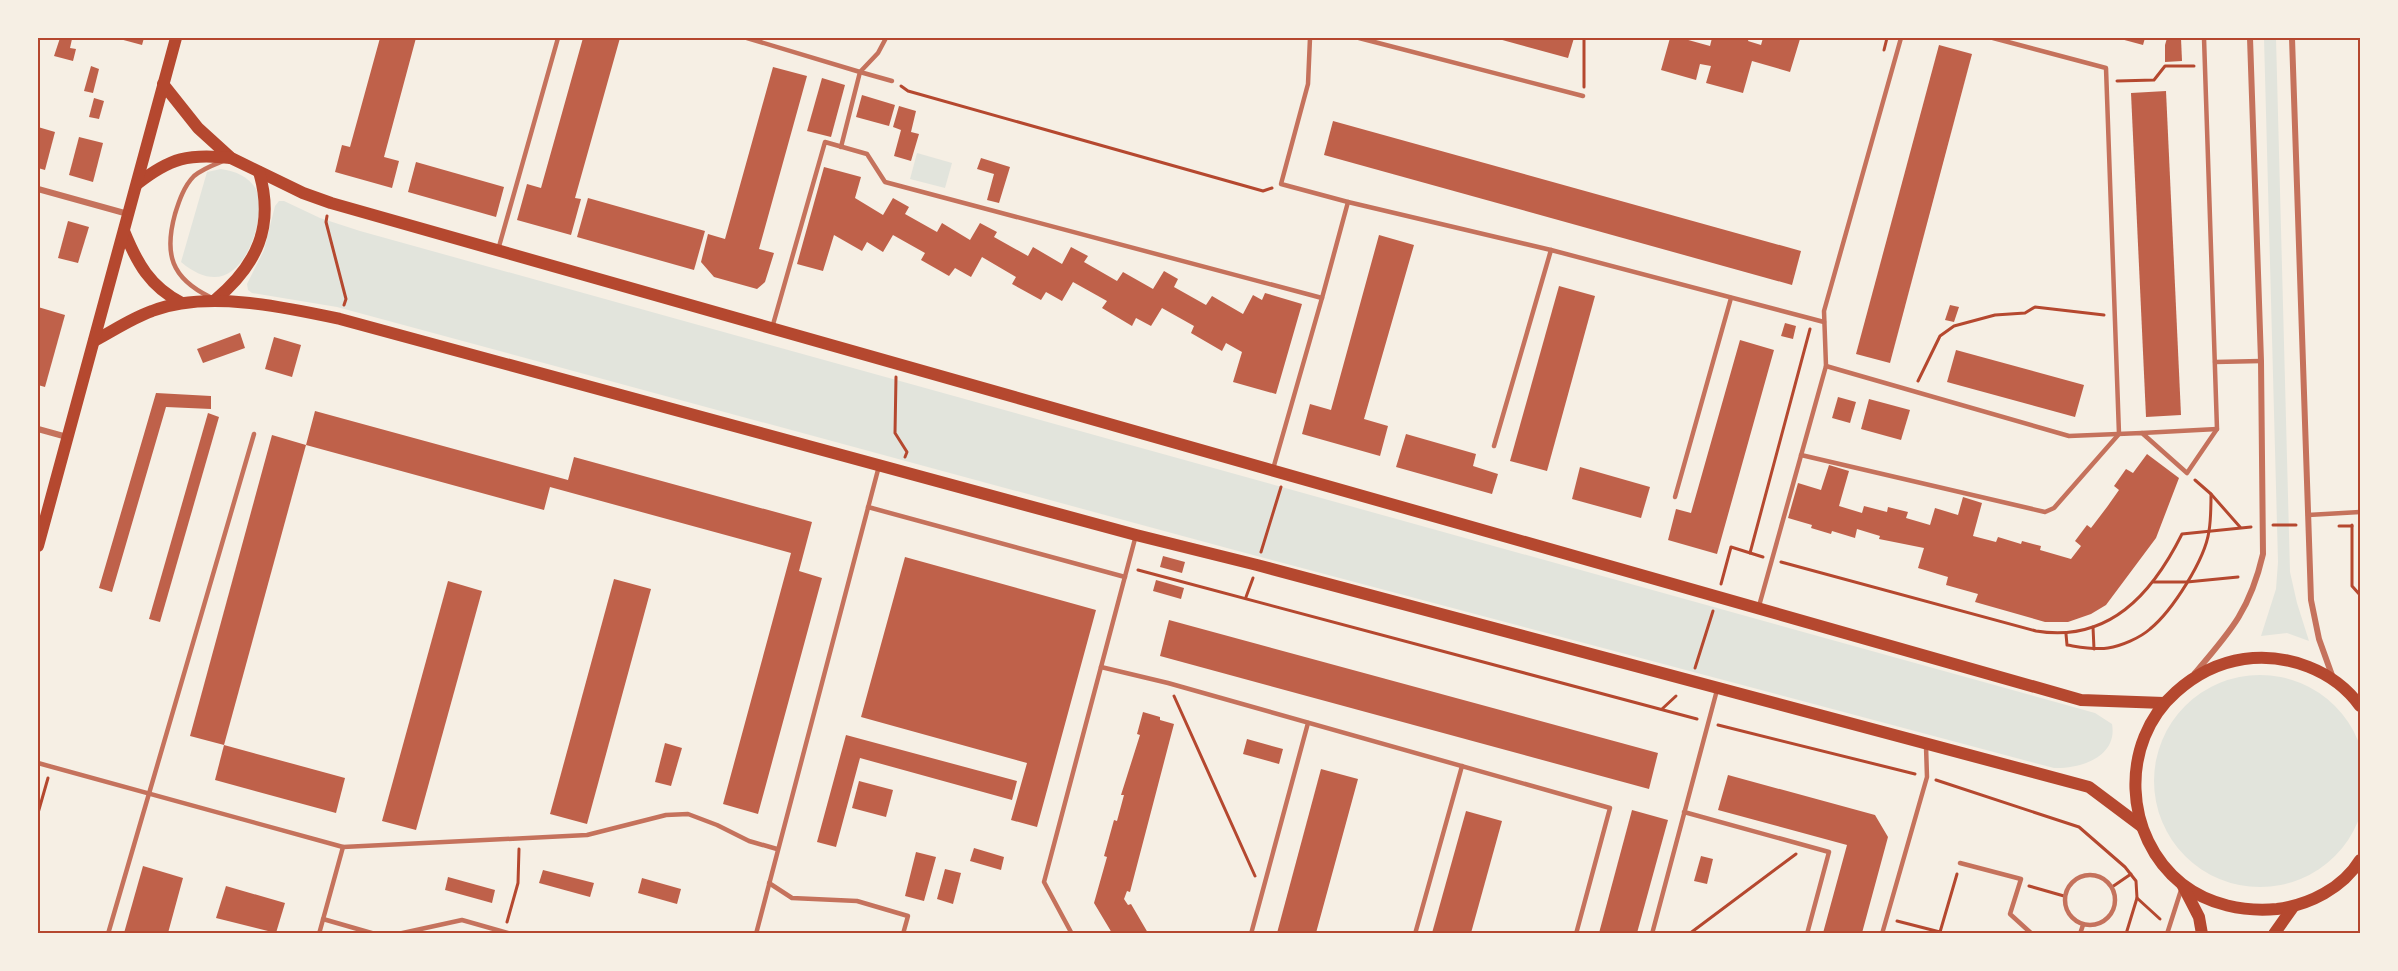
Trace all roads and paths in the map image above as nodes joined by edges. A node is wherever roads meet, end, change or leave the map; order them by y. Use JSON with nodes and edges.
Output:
{"nodes":[{"id":1,"x":176,"y":38,"type":"edge"},
{"id":2,"x":558,"y":38,"type":"edge"},
{"id":3,"x":747,"y":38,"type":"edge"},
{"id":4,"x":886,"y":38,"type":"edge"},
{"id":5,"x":1310,"y":38,"type":"edge"},
{"id":6,"x":1359,"y":38,"type":"edge"},
{"id":7,"x":1584,"y":38,"type":"edge"},
{"id":8,"x":1901,"y":38,"type":"edge"},
{"id":9,"x":1993,"y":38,"type":"edge"},
{"id":10,"x":2204,"y":38,"type":"edge"},
{"id":11,"x":2250,"y":38,"type":"edge"},
{"id":12,"x":2292,"y":38,"type":"edge"},
{"id":13,"x":2205,"y":66,"type":"junction"},
{"id":14,"x":860,"y":72,"type":"junction"},
{"id":15,"x":892,"y":81,"type":"joint"},
{"id":16,"x":2107,"y":81,"type":"junction"},
{"id":17,"x":163,"y":84,"type":"junction"},
{"id":18,"x":1583,"y":96,"type":"joint"},
{"id":19,"x":841,"y":147,"type":"junction"},
{"id":20,"x":231,"y":158,"type":"junction"},
{"id":21,"x":259,"y":172,"type":"junction"},
{"id":22,"x":137,"y":184,"type":"junction"},
{"id":23,"x":1281,"y":184,"type":"junction"},
{"id":24,"x":38,"y":189,"type":"edge"},
{"id":25,"x":1348,"y":202,"type":"junction"},
{"id":26,"x":331,"y":203,"type":"junction"},
{"id":27,"x":128,"y":214,"type":"junction"},
{"id":28,"x":124,"y":231,"type":"junction"},
{"id":29,"x":498,"y":250,"type":"junction"},
{"id":30,"x":1551,"y":250,"type":"junction"},
{"id":31,"x":1322,"y":298,"type":"junction"},
{"id":32,"x":1731,"y":298,"type":"junction"},
{"id":33,"x":215,"y":300,"type":"junction"},
{"id":34,"x":182,"y":303,"type":"junction"},
{"id":35,"x":2115,"y":316,"type":"junction"},
{"id":36,"x":340,"y":319,"type":"junction"},
{"id":37,"x":1824,"y":322,"type":"junction"},
{"id":38,"x":772,"y":328,"type":"junction"},
{"id":39,"x":94,"y":341,"type":"junction"},
{"id":40,"x":2260,"y":361,"type":"junction"},
{"id":41,"x":2215,"y":362,"type":"junction"},
{"id":42,"x":896,"y":363,"type":"junction"},
{"id":43,"x":1826,"y":366,"type":"junction"},
{"id":44,"x":1914,"y":391,"type":"junction"},
{"id":45,"x":38,"y":429,"type":"edge"},
{"id":46,"x":2217,"y":429,"type":"junction"},
{"id":47,"x":2142,"y":433,"type":"junction"},
{"id":48,"x":254,"y":434,"type":"dead end"},
{"id":49,"x":2119,"y":434,"type":"junction"},
{"id":50,"x":68,"y":438,"type":"junction"},
{"id":51,"x":1494,"y":446,"type":"dead end"},
{"id":52,"x":1801,"y":455,"type":"junction"},
{"id":53,"x":879,"y":464,"type":"junction"},
{"id":54,"x":901,"y":470,"type":"junction"},
{"id":55,"x":1279,"y":472,"type":"junction"},
{"id":56,"x":2187,"y":473,"type":"junction"},
{"id":57,"x":2211,"y":494,"type":"junction"},
{"id":58,"x":1675,"y":497,"type":"dead end"},
{"id":59,"x":868,"y":507,"type":"junction"},
{"id":60,"x":2361,"y":512,"type":"edge"},
{"id":61,"x":2351,"y":513,"type":"junction"},
{"id":62,"x":2308,"y":515,"type":"junction"},
{"id":63,"x":2264,"y":525,"type":"junction"},
{"id":64,"x":2240,"y":527,"type":"junction"},
{"id":65,"x":2210,"y":532,"type":"junction"},
{"id":66,"x":1137,"y":535,"type":"junction"},
{"id":67,"x":38,"y":546,"type":"edge"},
{"id":68,"x":1772,"y":560,"type":"junction"},
{"id":69,"x":1257,"y":565,"type":"junction"},
{"id":70,"x":1128,"y":567,"type":"junction"},
{"id":71,"x":1125,"y":577,"type":"junction"},
{"id":72,"x":2238,"y":577,"type":"dead end"},
{"id":73,"x":2154,"y":582,"type":"junction"},
{"id":74,"x":2187,"y":582,"type":"junction"},
{"id":75,"x":1720,"y":586,"type":"dead end"},
{"id":76,"x":2361,"y":595,"type":"edge"},
{"id":77,"x":1246,"y":597,"type":"junction"},
{"id":78,"x":1714,"y":607,"type":"dead end"},
{"id":79,"x":1759,"y":608,"type":"junction"},
{"id":80,"x":2093,"y":627,"type":"junction"},
{"id":81,"x":2066,"y":634,"type":"junction"},
{"id":82,"x":2094,"y":649,"type":"junction"},
{"id":83,"x":1101,"y":667,"type":"junction"},
{"id":84,"x":1694,"y":672,"type":"dead end"},
{"id":85,"x":2192,"y":677,"type":"junction"},
{"id":86,"x":2333,"y":679,"type":"junction"},
{"id":87,"x":1168,"y":683,"type":"junction"},
{"id":88,"x":1717,"y":690,"type":"junction"},
{"id":89,"x":1676,"y":696,"type":"dead end"},
{"id":90,"x":2164,"y":703,"type":"junction"},
{"id":91,"x":2361,"y":706,"type":"edge"},
{"id":92,"x":1662,"y":709,"type":"junction"},
{"id":93,"x":1308,"y":723,"type":"junction"},
{"id":94,"x":1708,"y":723,"type":"junction"},
{"id":95,"x":1926,"y":743,"type":"junction"},
{"id":96,"x":38,"y":763,"type":"edge"},
{"id":97,"x":51,"y":766,"type":"junction"},
{"id":98,"x":1462,"y":766,"type":"junction"},
{"id":99,"x":1926,"y":777,"type":"junction"},
{"id":100,"x":150,"y":793,"type":"junction"},
{"id":101,"x":1684,"y":812,"type":"junction"},
{"id":102,"x":38,"y":813,"type":"edge"},
{"id":103,"x":2141,"y":826,"type":"junction"},
{"id":104,"x":519,"y":838,"type":"junction"},
{"id":105,"x":1807,"y":846,"type":"junction"},
{"id":106,"x":343,"y":847,"type":"junction"},
{"id":107,"x":777,"y":849,"type":"junction"},
{"id":108,"x":1960,"y":863,"type":"joint"},
{"id":109,"x":2358,"y":866,"type":"edge"},
{"id":110,"x":2131,"y":874,"type":"junction"},
{"id":111,"x":769,"y":883,"type":"junction"},
{"id":112,"x":2019,"y":884,"type":"junction"},
{"id":113,"x":2182,"y":885,"type":"junction"},
{"id":114,"x":2112,"y":887,"type":"junction"},
{"id":115,"x":1262,"y":892,"type":"junction"},
{"id":116,"x":2064,"y":896,"type":"junction"},
{"id":117,"x":2137,"y":898,"type":"junction"},
{"id":118,"x":2293,"y":907,"type":"junction"},
{"id":119,"x":1887,"y":918,"type":"junction"},
{"id":120,"x":323,"y":919,"type":"junction"},
{"id":121,"x":2083,"y":925,"type":"junction"},
{"id":122,"x":2168,"y":931,"type":"edge"},
{"id":123,"x":108,"y":933,"type":"edge"},
{"id":124,"x":319,"y":933,"type":"edge"},
{"id":125,"x":375,"y":933,"type":"edge"},
{"id":126,"x":398,"y":933,"type":"edge"},
{"id":127,"x":508,"y":933,"type":"edge"},
{"id":128,"x":756,"y":933,"type":"edge"},
{"id":129,"x":903,"y":933,"type":"edge"},
{"id":130,"x":1072,"y":933,"type":"edge"},
{"id":131,"x":1251,"y":933,"type":"edge"},
{"id":132,"x":1415,"y":933,"type":"edge"},
{"id":133,"x":1576,"y":933,"type":"edge"},
{"id":134,"x":1652,"y":933,"type":"edge"},
{"id":135,"x":1689,"y":933,"type":"edge"},
{"id":136,"x":1807,"y":933,"type":"edge"},
{"id":137,"x":1882,"y":933,"type":"edge"},
{"id":138,"x":2032,"y":933,"type":"edge"},
{"id":139,"x":2080,"y":933,"type":"edge"},
{"id":140,"x":2126,"y":933,"type":"edge"},
{"id":141,"x":2202,"y":933,"type":"edge"},
{"id":142,"x":2274,"y":933,"type":"edge"}],
"edges":[{"from":1,"to":17,"type":"main road"},
{"from":2,"to":29,"type":"lane"},
{"from":3,"to":14,"type":"lane"},
{"from":4,"to":14,"type":"lane"},
{"from":5,"to":23,"type":"lane"},
{"from":6,"to":18,"type":"lane"},
{"from":7,"to":18,"type":"path"},
{"from":8,"to":37,"type":"lane"},
{"from":9,"to":16,"type":"lane"},
{"from":10,"to":13,"type":"lane"},
{"from":11,"to":40,"type":"street"},
{"from":12,"to":62,"type":"street"},
{"from":13,"to":16,"type":"path"},
{"from":13,"to":41,"type":"lane"},
{"from":14,"to":15,"type":"lane"},
{"from":14,"to":19,"type":"lane"},
{"from":15,"to":23,"type":"path"},
{"from":16,"to":35,"type":"lane"},
{"from":17,"to":20,"type":"main road"},
{"from":17,"to":22,"type":"main road"},
{"from":19,"to":31,"type":"lane"},
{"from":19,"to":38,"type":"lane"},
{"from":20,"to":21,"type":"main road"},
{"from":20,"to":22,"type":"main road"},
{"from":20,"to":33,"type":"lane"},
{"from":21,"to":26,"type":"main road"},
{"from":21,"to":33,"type":"main road"},
{"from":22,"to":27,"type":"main road"},
{"from":23,"to":25,"type":"lane"},
{"from":24,"to":27,"type":"street"},
{"from":25,"to":30,"type":"lane"},
{"from":25,"to":31,"type":"lane"},
{"from":26,"to":29,"type":"main road"},
{"from":26,"to":36,"type":"path"},
{"from":27,"to":28,"type":"main road"},
{"from":28,"to":34,"type":"main road"},
{"from":28,"to":39,"type":"main road"},
{"from":29,"to":38,"type":"main road"},
{"from":30,"to":32,"type":"lane"},
{"from":30,"to":51,"type":"lane"},
{"from":31,"to":55,"type":"lane"},
{"from":32,"to":37,"type":"lane"},
{"from":32,"to":58,"type":"lane"},
{"from":33,"to":34,"type":"main road"},
{"from":33,"to":36,"type":"main road"},
{"from":34,"to":39,"type":"main road"},
{"from":35,"to":44,"type":"path"},
{"from":35,"to":49,"type":"lane"},
{"from":36,"to":53,"type":"main road"},
{"from":37,"to":43,"type":"lane"},
{"from":38,"to":42,"type":"main road"},
{"from":39,"to":50,"type":"main road"},
{"from":40,"to":41,"type":"lane"},
{"from":40,"to":63,"type":"street"},
{"from":41,"to":46,"type":"lane"},
{"from":42,"to":54,"type":"path"},
{"from":42,"to":55,"type":"main road"},
{"from":43,"to":44,"type":"lane"},
{"from":43,"to":52,"type":"lane"},
{"from":44,"to":49,"type":"lane"},
{"from":45,"to":50,"type":"street"},
{"from":46,"to":47,"type":"lane"},
{"from":46,"to":56,"type":"lane"},
{"from":47,"to":49,"type":"lane"},
{"from":47,"to":56,"type":"lane"},
{"from":48,"to":100,"type":"lane"},
{"from":49,"to":52,"type":"lane"},
{"from":50,"to":67,"type":"main road"},
{"from":52,"to":68,"type":"lane"},
{"from":53,"to":54,"type":"main road"},
{"from":53,"to":59,"type":"lane"},
{"from":54,"to":66,"type":"main road"},
{"from":55,"to":69,"type":"path"},
{"from":55,"to":79,"type":"main road"},
{"from":56,"to":57,"type":"path"},
{"from":57,"to":64,"type":"path"},
{"from":57,"to":65,"type":"path"},
{"from":59,"to":71,"type":"lane"},
{"from":59,"to":107,"type":"lane"},
{"from":60,"to":61,"type":"lane"},
{"from":61,"to":62,"type":"lane"},
{"from":61,"to":76,"type":"path"},
{"from":62,"to":86,"type":"street"},
{"from":63,"to":64,"type":"path"},
{"from":63,"to":85,"type":"street"},
{"from":64,"to":65,"type":"path"},
{"from":65,"to":73,"type":"path"},
{"from":65,"to":74,"type":"path"},
{"from":66,"to":69,"type":"main road"},
{"from":66,"to":70,"type":"lane"},
{"from":68,"to":75,"type":"path"},
{"from":68,"to":79,"type":"lane"},
{"from":68,"to":81,"type":"path"},
{"from":69,"to":77,"type":"path"},
{"from":69,"to":88,"type":"main road"},
{"from":70,"to":71,"type":"lane"},
{"from":70,"to":77,"type":"path"},
{"from":71,"to":83,"type":"lane"},
{"from":72,"to":74,"type":"path"},
{"from":73,"to":74,"type":"path"},
{"from":73,"to":80,"type":"path"},
{"from":74,"to":82,"type":"path"},
{"from":77,"to":92,"type":"path"},
{"from":78,"to":84,"type":"path"},
{"from":79,"to":90,"type":"main road"},
{"from":80,"to":81,"type":"path"},
{"from":80,"to":82,"type":"path"},
{"from":81,"to":82,"type":"path"},
{"from":83,"to":87,"type":"lane"},
{"from":83,"to":130,"type":"lane"},
{"from":85,"to":86,"type":"main road"},
{"from":85,"to":90,"type":"main road"},
{"from":86,"to":91,"type":"main road"},
{"from":87,"to":93,"type":"lane"},
{"from":87,"to":115,"type":"path"},
{"from":88,"to":94,"type":"lane"},
{"from":88,"to":95,"type":"main road"},
{"from":89,"to":92,"type":"path"},
{"from":90,"to":103,"type":"main road"},
{"from":92,"to":94,"type":"path"},
{"from":93,"to":98,"type":"lane"},
{"from":93,"to":115,"type":"lane"},
{"from":94,"to":99,"type":"path"},
{"from":94,"to":101,"type":"lane"},
{"from":95,"to":99,"type":"lane"},
{"from":95,"to":103,"type":"main road"},
{"from":96,"to":97,"type":"lane"},
{"from":97,"to":100,"type":"lane"},
{"from":97,"to":102,"type":"path"},
{"from":98,"to":132,"type":"lane"},
{"from":98,"to":133,"type":"lane"},
{"from":99,"to":110,"type":"path"},
{"from":99,"to":119,"type":"lane"},
{"from":100,"to":106,"type":"lane"},
{"from":100,"to":123,"type":"lane"},
{"from":101,"to":105,"type":"lane"},
{"from":101,"to":134,"type":"lane"},
{"from":103,"to":113,"type":"main road"},
{"from":104,"to":106,"type":"lane"},
{"from":104,"to":107,"type":"lane"},
{"from":104,"to":127,"type":"path"},
{"from":105,"to":135,"type":"path"},
{"from":105,"to":136,"type":"lane"},
{"from":106,"to":120,"type":"lane"},
{"from":107,"to":111,"type":"lane"},
{"from":108,"to":112,"type":"lane"},
{"from":108,"to":119,"type":"path"},
{"from":109,"to":118,"type":"main road"},
{"from":110,"to":114,"type":"path"},
{"from":110,"to":117,"type":"path"},
{"from":111,"to":128,"type":"lane"},
{"from":111,"to":129,"type":"lane"},
{"from":112,"to":116,"type":"path"},
{"from":112,"to":138,"type":"lane"},
{"from":113,"to":118,"type":"main road"},
{"from":113,"to":122,"type":"lane"},
{"from":113,"to":141,"type":"main road"},
{"from":114,"to":116,"type":"lane"},
{"from":114,"to":121,"type":"lane"},
{"from":115,"to":131,"type":"lane"},
{"from":116,"to":121,"type":"lane"},
{"from":117,"to":122,"type":"path"},
{"from":117,"to":140,"type":"path"},
{"from":118,"to":142,"type":"main road"},
{"from":119,"to":137,"type":"lane"},
{"from":120,"to":124,"type":"lane"},
{"from":120,"to":125,"type":"lane"},
{"from":121,"to":139,"type":"lane"},
{"from":126,"to":127,"type":"lane"}]}
